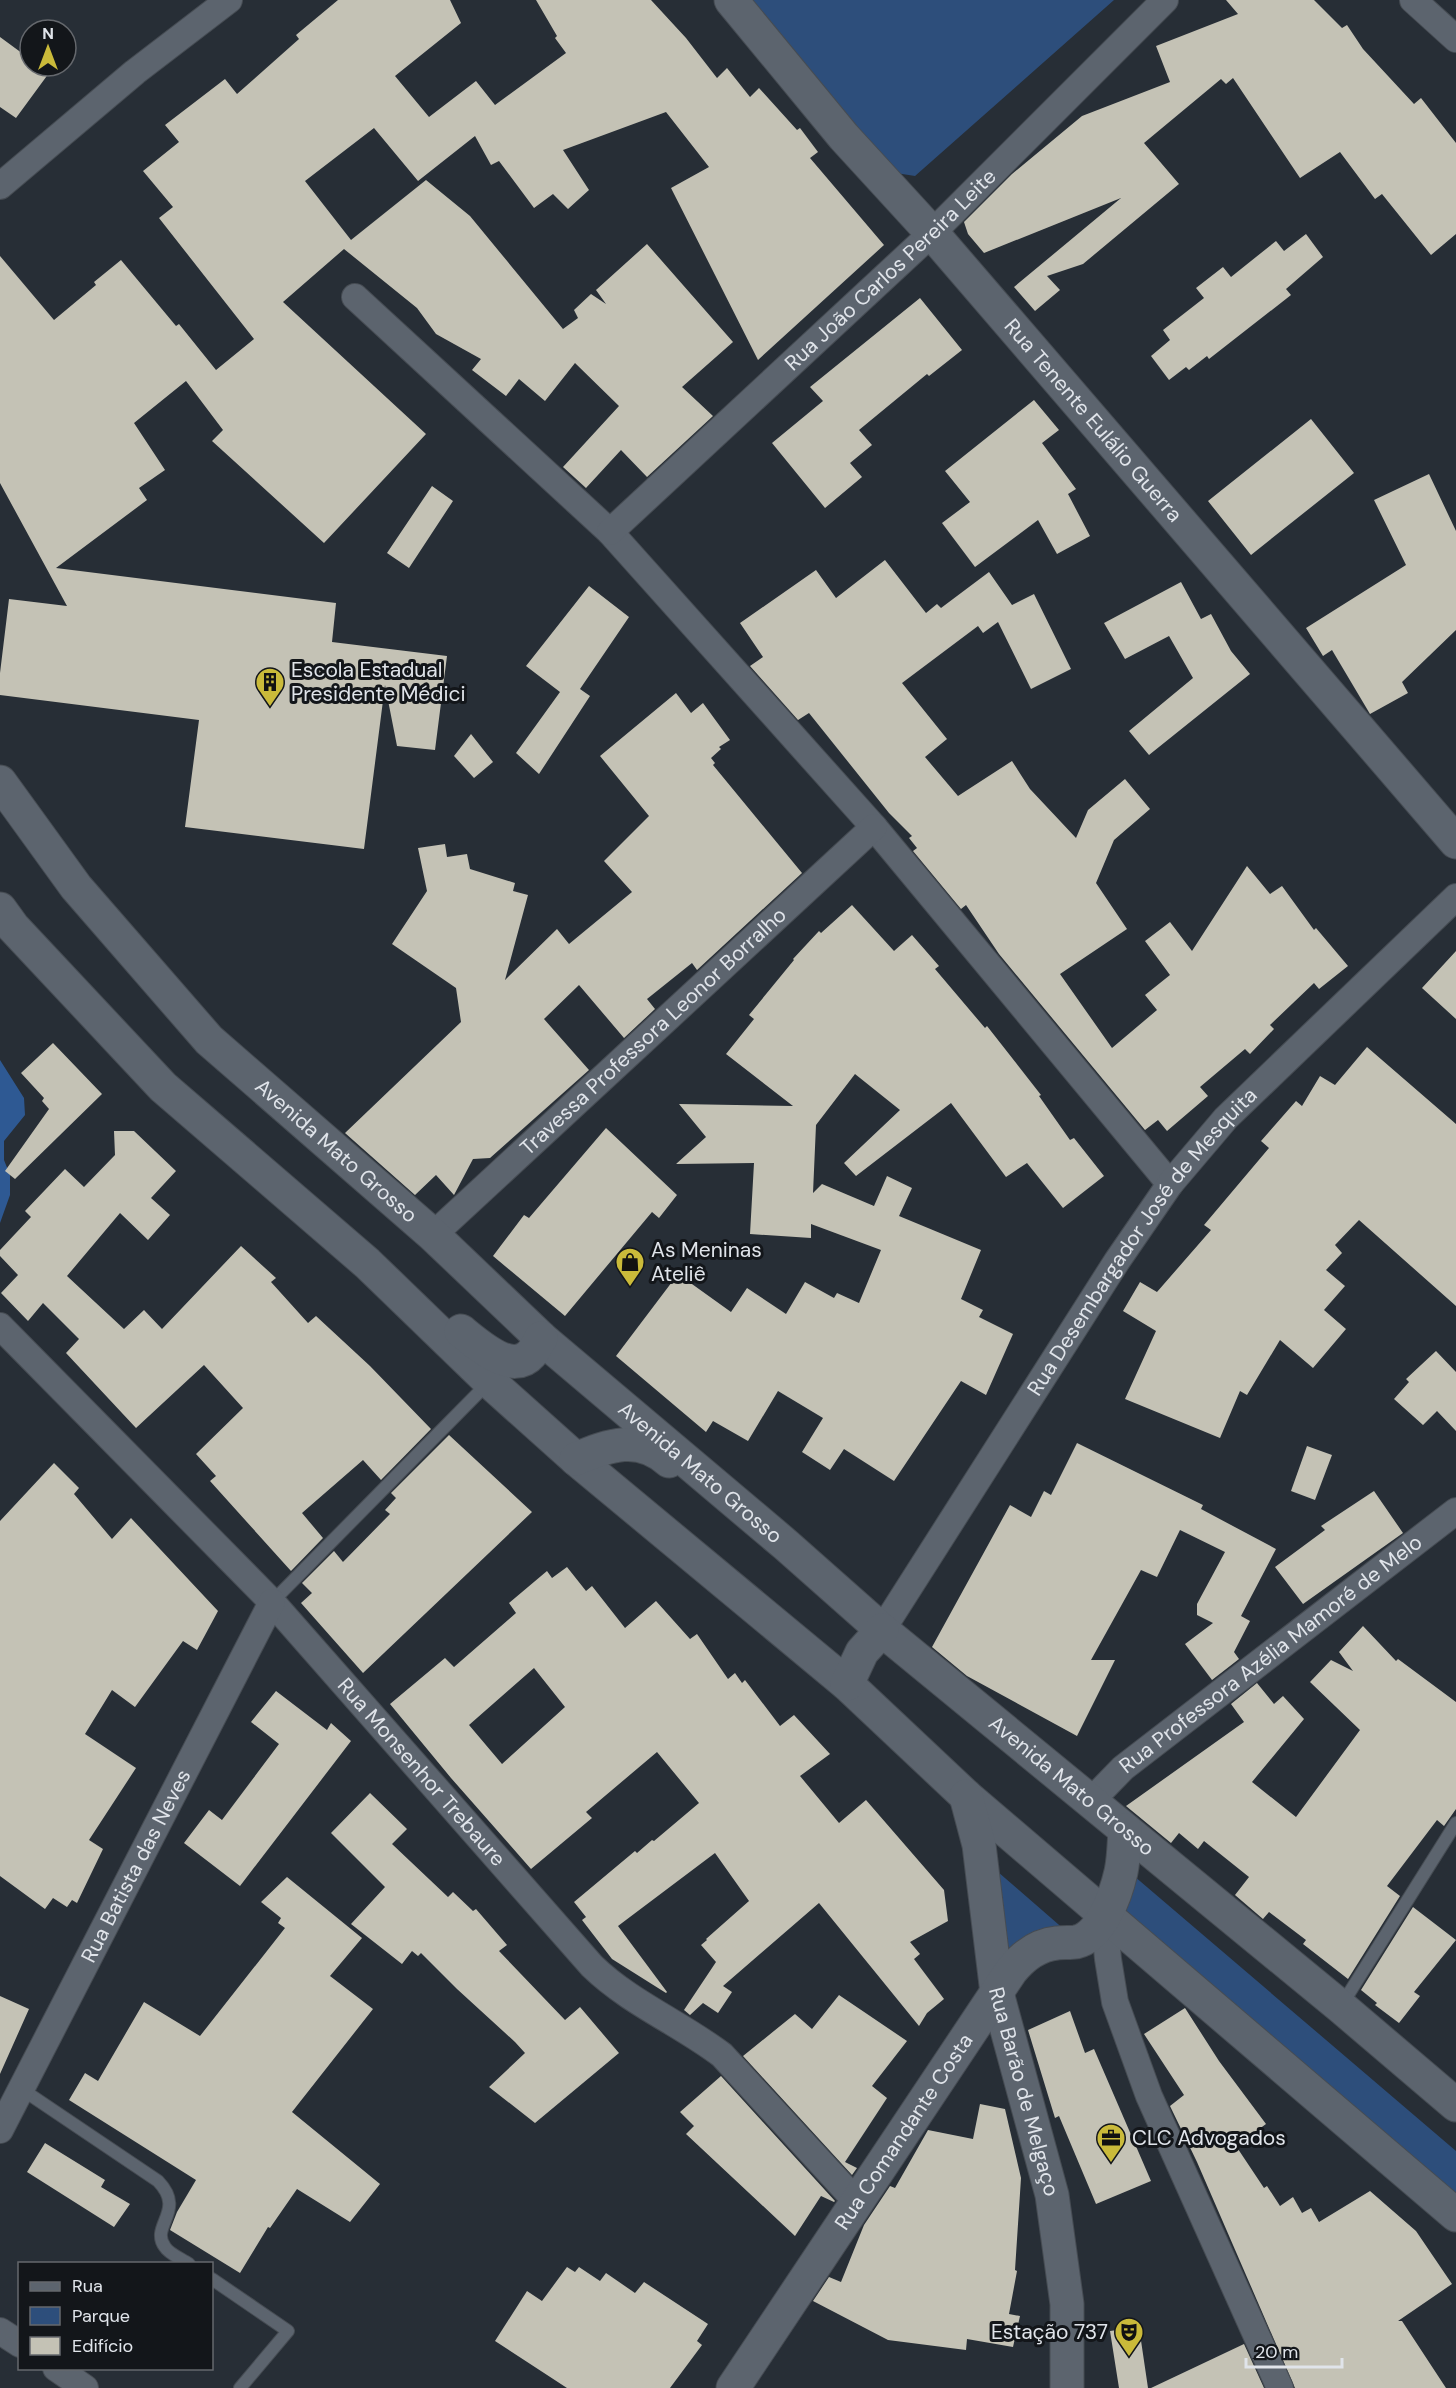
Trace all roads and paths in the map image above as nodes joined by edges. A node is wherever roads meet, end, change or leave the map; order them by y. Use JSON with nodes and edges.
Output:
{"nodes":[{"id":1,"x":229,"y":0,"type":"edge"},
{"id":2,"x":731,"y":0,"type":"edge"},
{"id":3,"x":1165,"y":0,"type":"edge"},
{"id":4,"x":1413,"y":0,"type":"edge"},
{"id":5,"x":1456,"y":39,"type":"edge"},
{"id":6,"x":0,"y":186,"type":"edge"},
{"id":7,"x":932,"y":233,"type":"junction"},
{"id":8,"x":354,"y":297,"type":"dead end"},
{"id":9,"x":610,"y":532,"type":"junction"},
{"id":10,"x":0,"y":782,"type":"edge"},
{"id":11,"x":874,"y":827,"type":"junction"},
{"id":12,"x":1456,"y":842,"type":"edge"},
{"id":13,"x":1456,"y":897,"type":"edge"},
{"id":14,"x":0,"y":909,"type":"edge"},
{"id":15,"x":1170,"y":1184,"type":"junction"},
{"id":16,"x":433,"y":1235,"type":"junction"},
{"id":17,"x":367,"y":1263,"type":"junction"},
{"id":18,"x":0,"y":1326,"type":"edge"},
{"id":19,"x":541,"y":1338,"type":"junction"},
{"id":20,"x":490,"y":1382,"type":"junction"},
{"id":21,"x":576,"y":1459,"type":"junction"},
{"id":22,"x":1456,"y":1511,"type":"edge"},
{"id":23,"x":786,"y":1545,"type":"junction"},
{"id":24,"x":272,"y":1602,"type":"junction"},
{"id":25,"x":882,"y":1630,"type":"junction"},
{"id":26,"x":847,"y":1684,"type":"junction"},
{"id":27,"x":966,"y":1796,"type":"junction"},
{"id":28,"x":1090,"y":1802,"type":"junction"},
{"id":29,"x":1456,"y":1823,"type":"edge"},
{"id":30,"x":1125,"y":1830,"type":"junction"},
{"id":31,"x":1104,"y":1917,"type":"junction"},
{"id":32,"x":997,"y":1993,"type":"junction"},
{"id":33,"x":1341,"y":2007,"type":"junction"},
{"id":34,"x":11,"y":2096,"type":"edge"},
{"id":35,"x":1456,"y":2105,"type":"edge"},
{"id":36,"x":0,"y":2130,"type":"edge"},
{"id":37,"x":856,"y":2200,"type":"junction"},
{"id":38,"x":1456,"y":2215,"type":"edge"},
{"id":39,"x":186,"y":2262,"type":"edge"},
{"id":40,"x":213,"y":2280,"type":"edge"},
{"id":41,"x":0,"y":2331,"type":"edge"},
{"id":42,"x":18,"y":2343,"type":"edge"},
{"id":43,"x":59,"y":2370,"type":"edge"},
{"id":44,"x":85,"y":2388,"type":"edge"},
{"id":45,"x":240,"y":2388,"type":"edge"},
{"id":46,"x":733,"y":2388,"type":"edge"},
{"id":47,"x":1067,"y":2388,"type":"edge"},
{"id":48,"x":1280,"y":2388,"type":"edge"}],
"edges":[{"from":1,"to":6,"type":"street"},
{"from":2,"to":7,"type":"main road","name":"Rua Tenente Eulálio Guerra"},
{"from":3,"to":7,"type":"street","name":"Rua João Carlos Pereira Leite"},
{"from":4,"to":5,"type":"street"},
{"from":7,"to":9,"type":"street","name":"Rua João Carlos Pereira Leite"},
{"from":7,"to":12,"type":"main road","name":"Rua Tenente Eulálio Guerra"},
{"from":8,"to":9,"type":"street"},
{"from":9,"to":11,"type":"street"},
{"from":10,"to":16,"type":"main road","name":"Avenida Mato Grosso"},
{"from":11,"to":15,"type":"street"},
{"from":11,"to":16,"type":"street","name":"Travessa Professora Leonor Borralho"},
{"from":13,"to":15,"type":"street","name":"Rua Desembargador José de Mesquita"},
{"from":14,"to":17,"type":"main road"},
{"from":15,"to":25,"type":"street","name":"Rua Desembargador José de Mesquita"},
{"from":16,"to":19,"type":"main road","name":"Avenida Mato Grosso"},
{"from":17,"to":19,"type":"main road"},
{"from":17,"to":20,"type":"main road"},
{"from":18,"to":24,"type":"street","name":"Rua Monsenhor Trebaure"},
{"from":19,"to":23,"type":"main road","name":"Avenida Mato Grosso"},
{"from":20,"to":21,"type":"main road"},
{"from":20,"to":24,"type":"lane"},
{"from":21,"to":23,"type":"main road"},
{"from":21,"to":26,"type":"main road"},
{"from":22,"to":28,"type":"street","name":"Rua Professora Azélia Mamoré de Melo"},
{"from":23,"to":25,"type":"main road","name":"Avenida Mato Grosso"},
{"from":24,"to":34,"type":"street","name":"Rua Batista das Neves"},
{"from":24,"to":37,"type":"street","name":"Rua Monsenhor Trebaure"},
{"from":25,"to":26,"type":"main road"},
{"from":25,"to":28,"type":"main road","name":"Avenida Mato Grosso"},
{"from":26,"to":27,"type":"main road"},
{"from":27,"to":31,"type":"main road"},
{"from":27,"to":32,"type":"main road","name":"Rua Barão de Melgaço"},
{"from":28,"to":30,"type":"main road","name":"Avenida Mato Grosso"},
{"from":29,"to":33,"type":"lane"},
{"from":30,"to":31,"type":"main road","name":"Rua Comandante Costa"},
{"from":30,"to":33,"type":"main road","name":"Avenida Mato Grosso"},
{"from":31,"to":32,"type":"main road","name":"Rua Comandante Costa"},
{"from":31,"to":38,"type":"main road"},
{"from":31,"to":48,"type":"street"},
{"from":32,"to":37,"type":"main road","name":"Rua Comandante Costa"},
{"from":32,"to":47,"type":"main road","name":"Rua Barão de Melgaço"},
{"from":33,"to":35,"type":"main road","name":"Avenida Mato Grosso"},
{"from":34,"to":36,"type":"street","name":"Rua Batista das Neves"},
{"from":34,"to":39,"type":"lane"},
{"from":37,"to":46,"type":"main road","name":"Rua Comandante Costa"},
{"from":40,"to":45,"type":"lane"},
{"from":41,"to":42,"type":"street"},
{"from":43,"to":44,"type":"street"}]}
